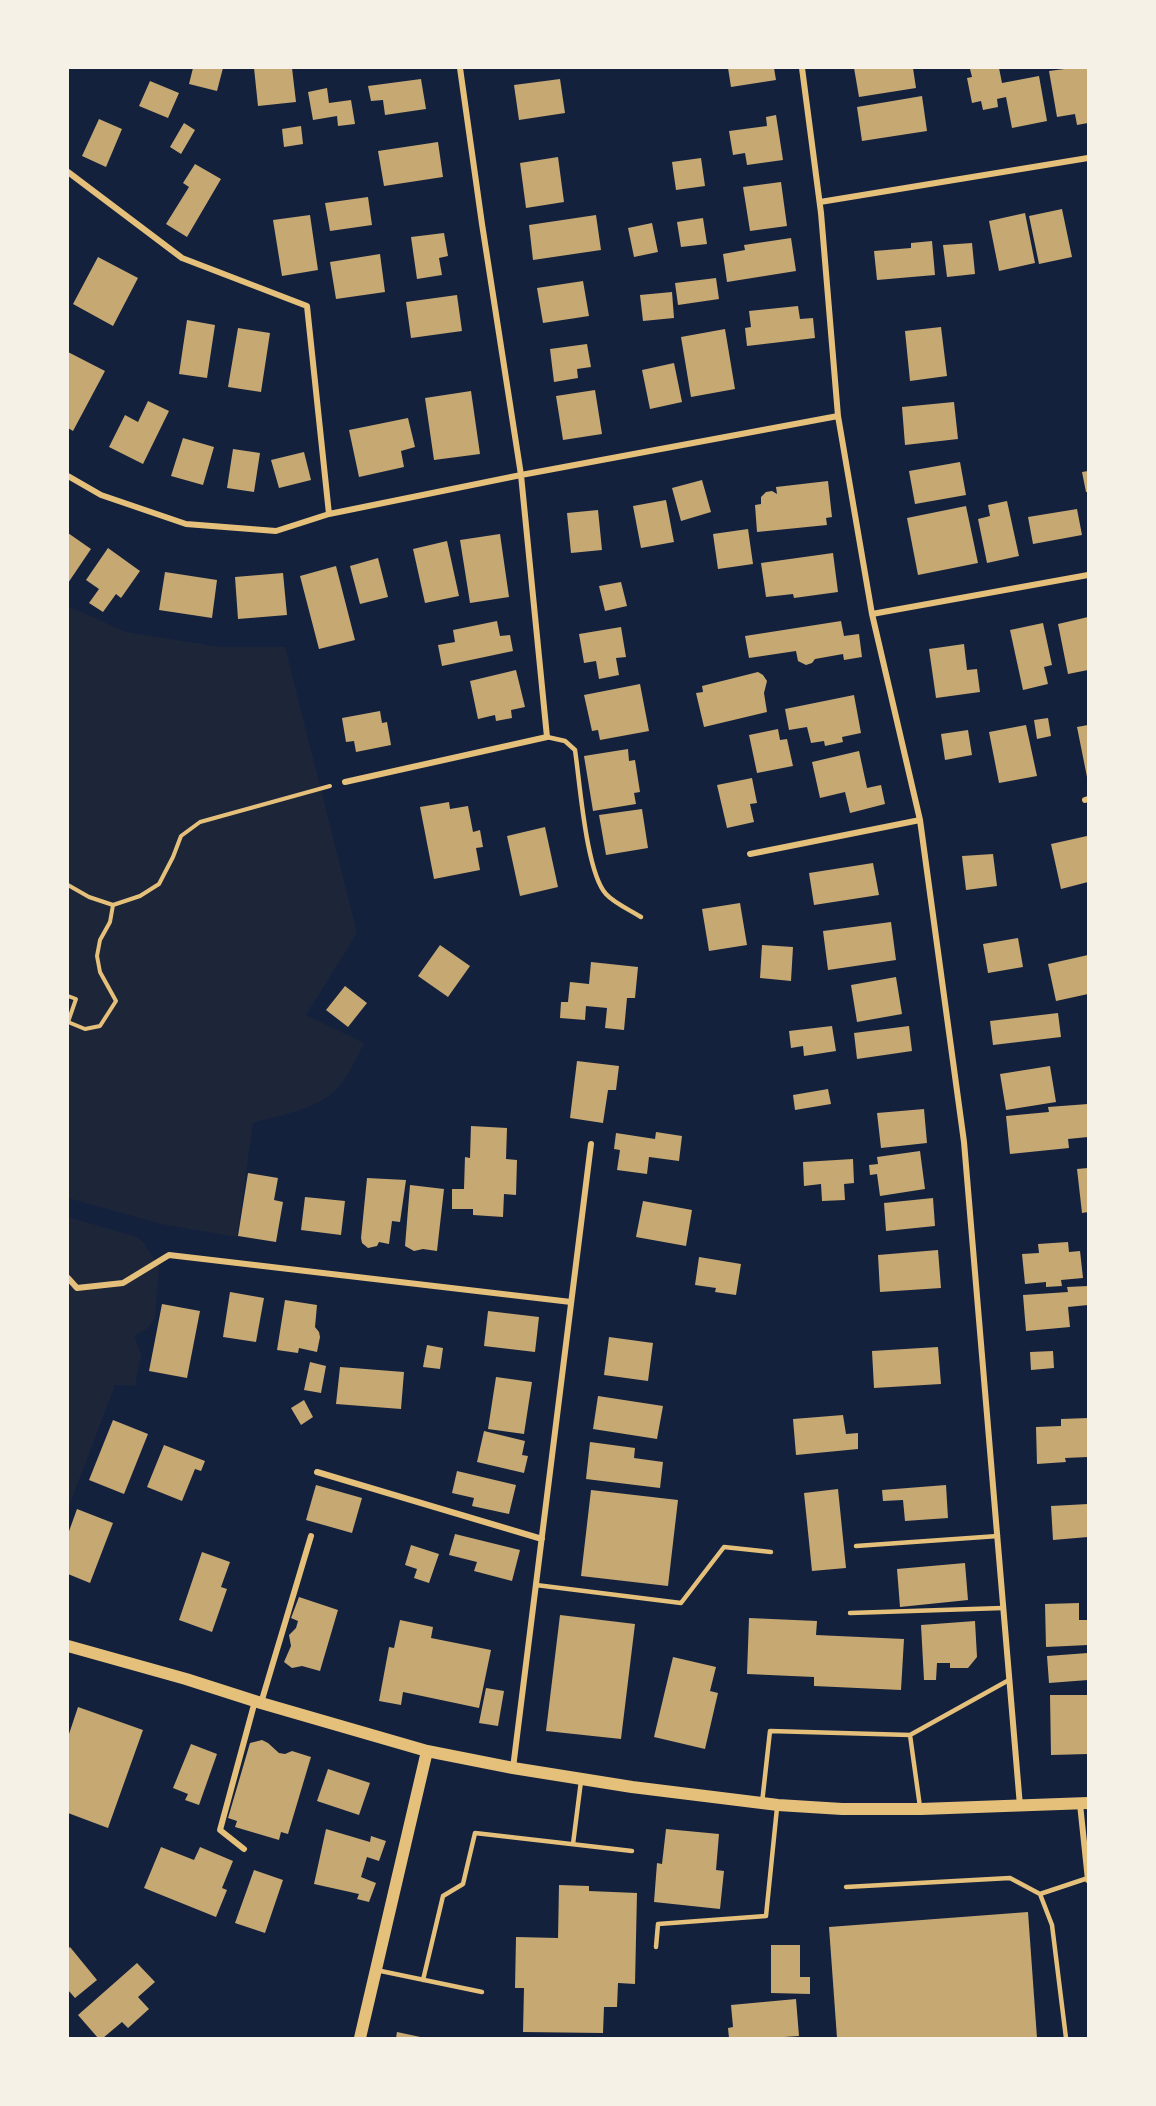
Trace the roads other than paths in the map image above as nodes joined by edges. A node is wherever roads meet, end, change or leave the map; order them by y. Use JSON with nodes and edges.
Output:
{"nodes":[{"id":1,"x":460,"y":68,"type":"edge"},
{"id":2,"x":802,"y":68,"type":"edge"},
{"id":3,"x":1089,"y":158,"type":"edge"},
{"id":4,"x":68,"y":172,"type":"edge"},
{"id":5,"x":820,"y":202,"type":"junction"},
{"id":6,"x":838,"y":416,"type":"junction"},
{"id":7,"x":521,"y":475,"type":"junction"},
{"id":8,"x":68,"y":476,"type":"edge"},
{"id":9,"x":329,"y":514,"type":"junction"},
{"id":10,"x":1089,"y":575,"type":"edge"},
{"id":11,"x":872,"y":614,"type":"junction"},
{"id":12,"x":547,"y":737,"type":"junction"},
{"id":13,"x":345,"y":782,"type":"road end"},
{"id":14,"x":920,"y":820,"type":"junction"},
{"id":15,"x":750,"y":854,"type":"dead end"},
{"id":16,"x":641,"y":917,"type":"dead end"},
{"id":17,"x":591,"y":1144,"type":"dead end"},
{"id":18,"x":68,"y":1278,"type":"edge"},
{"id":19,"x":571,"y":1302,"type":"junction"},
{"id":20,"x":316,"y":1472,"type":"dead end"},
{"id":21,"x":311,"y":1536,"type":"dead end"},
{"id":22,"x":998,"y":1536,"type":"junction"},
{"id":23,"x":542,"y":1539,"type":"junction"},
{"id":24,"x":856,"y":1546,"type":"dead end"},
{"id":25,"x":771,"y":1552,"type":"dead end"},
{"id":26,"x":536,"y":1586,"type":"junction"},
{"id":27,"x":1003,"y":1608,"type":"junction"},
{"id":28,"x":850,"y":1613,"type":"dead end"},
{"id":29,"x":68,"y":1646,"type":"edge"},
{"id":30,"x":1009,"y":1680,"type":"junction"},
{"id":31,"x":258,"y":1702,"type":"junction"},
{"id":32,"x":910,"y":1735,"type":"junction"},
{"id":33,"x":427,"y":1751,"type":"junction"},
{"id":34,"x":513,"y":1768,"type":"junction"},
{"id":35,"x":581,"y":1779,"type":"junction"},
{"id":36,"x":762,"y":1803,"type":"junction"},
{"id":37,"x":1084,"y":1804,"type":"edge"},
{"id":38,"x":778,"y":1805,"type":"junction"},
{"id":39,"x":1020,"y":1806,"type":"junction"},
{"id":40,"x":921,"y":1809,"type":"junction"},
{"id":41,"x":573,"y":1844,"type":"junction"},
{"id":42,"x":243,"y":1849,"type":"dead end"},
{"id":43,"x":632,"y":1851,"type":"dead end"},
{"id":44,"x":1088,"y":1879,"type":"edge"},
{"id":45,"x":846,"y":1887,"type":"dead end"},
{"id":46,"x":1040,"y":1894,"type":"junction"},
{"id":47,"x":656,"y":1947,"type":"dead end"},
{"id":48,"x":376,"y":1970,"type":"junction"},
{"id":49,"x":423,"y":1980,"type":"junction"},
{"id":50,"x":482,"y":1992,"type":"dead end"},
{"id":51,"x":360,"y":2038,"type":"edge"},
{"id":52,"x":1066,"y":2038,"type":"edge"}],
"edges":[{"from":1,"to":7,"type":"street"},
{"from":2,"to":5,"type":"street"},
{"from":3,"to":5,"type":"street"},
{"from":4,"to":9,"type":"street"},
{"from":5,"to":6,"type":"street"},
{"from":6,"to":7,"type":"street"},
{"from":6,"to":11,"type":"street"},
{"from":7,"to":9,"type":"street"},
{"from":7,"to":12,"type":"street"},
{"from":8,"to":9,"type":"street"},
{"from":10,"to":11,"type":"street"},
{"from":11,"to":14,"type":"street"},
{"from":12,"to":13,"type":"street"},
{"from":12,"to":16,"type":"lane"},
{"from":14,"to":15,"type":"street"},
{"from":14,"to":22,"type":"street"},
{"from":17,"to":19,"type":"street"},
{"from":18,"to":19,"type":"street"},
{"from":19,"to":23,"type":"street"},
{"from":20,"to":23,"type":"street"},
{"from":21,"to":31,"type":"street"},
{"from":22,"to":24,"type":"lane"},
{"from":22,"to":27,"type":"street"},
{"from":23,"to":26,"type":"street"},
{"from":25,"to":26,"type":"lane"},
{"from":26,"to":34,"type":"street"},
{"from":27,"to":28,"type":"lane"},
{"from":27,"to":30,"type":"street"},
{"from":29,"to":31,"type":"main road"},
{"from":30,"to":32,"type":"lane"},
{"from":30,"to":39,"type":"street"},
{"from":31,"to":33,"type":"main road"},
{"from":31,"to":42,"type":"street"},
{"from":32,"to":36,"type":"lane"},
{"from":32,"to":40,"type":"lane"},
{"from":33,"to":34,"type":"main road"},
{"from":33,"to":48,"type":"main road"},
{"from":34,"to":35,"type":"main road"},
{"from":35,"to":36,"type":"main road"},
{"from":35,"to":41,"type":"lane"},
{"from":36,"to":38,"type":"main road"},
{"from":37,"to":39,"type":"main road"},
{"from":37,"to":44,"type":"street"},
{"from":38,"to":40,"type":"main road"},
{"from":38,"to":47,"type":"lane"},
{"from":39,"to":40,"type":"main road"},
{"from":41,"to":43,"type":"lane"},
{"from":41,"to":49,"type":"lane"},
{"from":44,"to":46,"type":"lane"},
{"from":45,"to":46,"type":"lane"},
{"from":46,"to":52,"type":"lane"},
{"from":48,"to":49,"type":"lane"},
{"from":48,"to":51,"type":"main road"},
{"from":49,"to":50,"type":"lane"}]}
